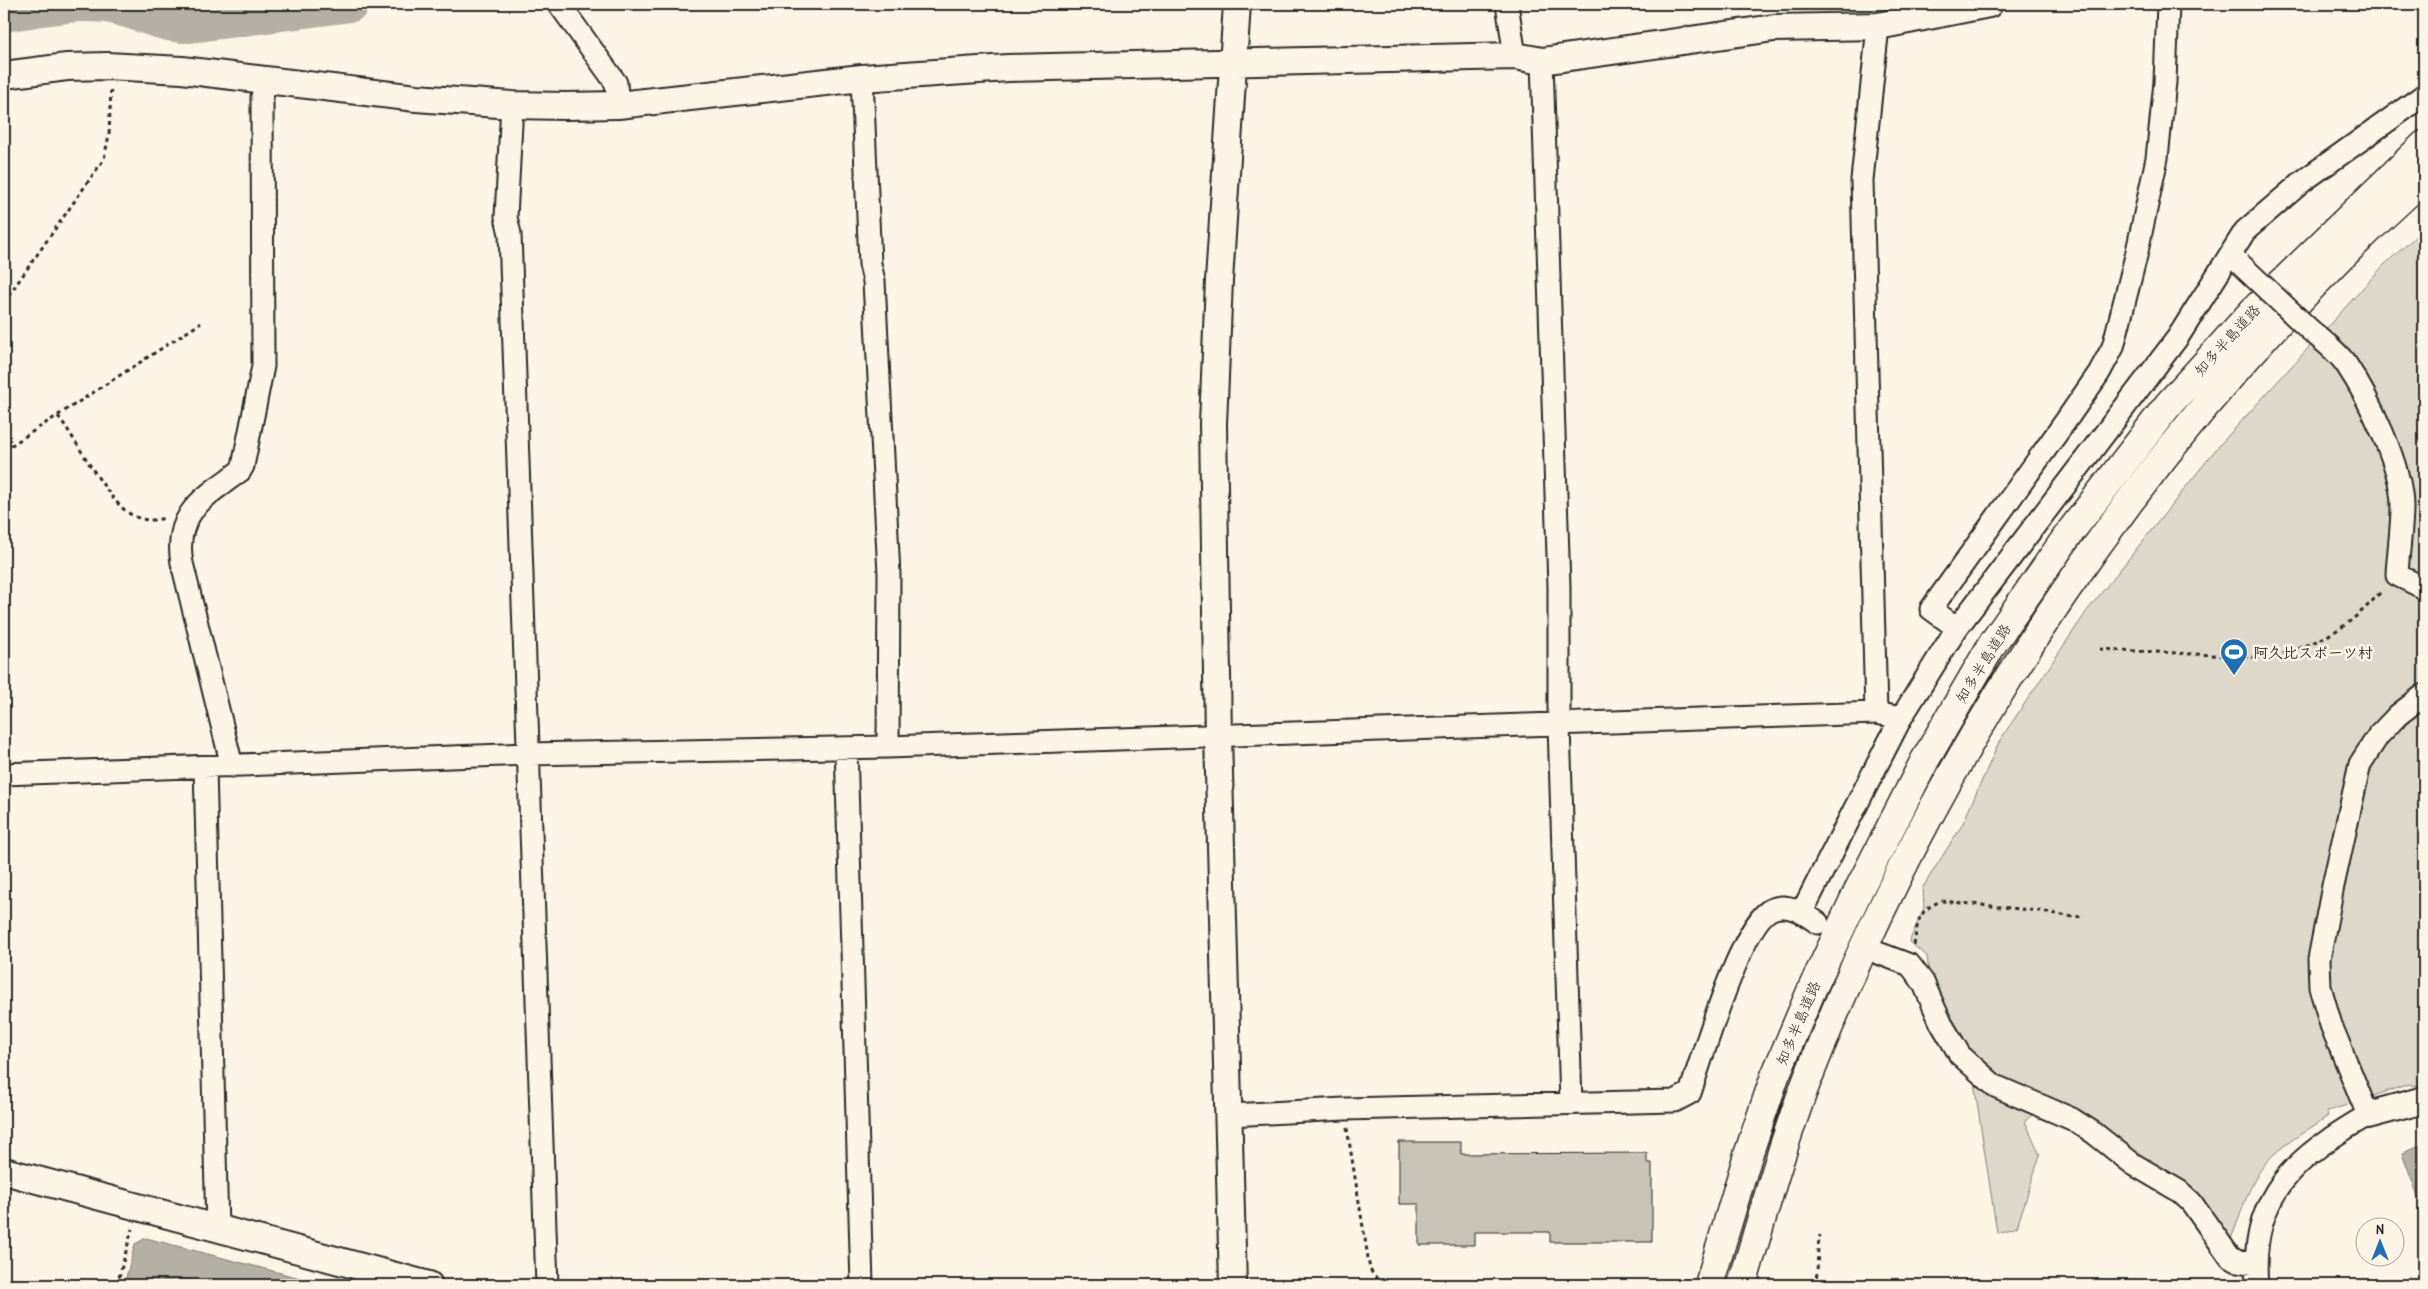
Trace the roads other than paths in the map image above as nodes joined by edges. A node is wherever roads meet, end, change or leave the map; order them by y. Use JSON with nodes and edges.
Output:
{"nodes":[{"id":1,"x":559,"y":4,"type":"edge"},
{"id":2,"x":1238,"y":4,"type":"edge"},
{"id":3,"x":1507,"y":4,"type":"edge"},
{"id":4,"x":1989,"y":4,"type":"edge"},
{"id":5,"x":2168,"y":4,"type":"edge"},
{"id":6,"x":1878,"y":26,"type":"junction"},
{"id":7,"x":1515,"y":56,"type":"junction"},
{"id":8,"x":1233,"y":61,"type":"junction"},
{"id":9,"x":1542,"y":61,"type":"junction"},
{"id":10,"x":4,"y":75,"type":"edge"},
{"id":11,"x":862,"y":78,"type":"junction"},
{"id":12,"x":266,"y":81,"type":"junction"},
{"id":13,"x":2424,"y":95,"type":"edge"},
{"id":14,"x":512,"y":105,"type":"junction"},
{"id":15,"x":618,"y":105,"type":"junction"},
{"id":16,"x":2424,"y":145,"type":"edge"},
{"id":17,"x":2424,"y":178,"type":"edge"},
{"id":18,"x":2234,"y":260,"type":"junction"},
{"id":19,"x":2424,"y":588,"type":"edge"},
{"id":20,"x":1957,"y":628,"type":"junction"},
{"id":21,"x":2424,"y":695,"type":"edge"},
{"id":22,"x":1876,"y":713,"type":"junction"},
{"id":23,"x":1901,"y":718,"type":"junction"},
{"id":24,"x":1559,"y":725,"type":"junction"},
{"id":25,"x":1218,"y":736,"type":"junction"},
{"id":26,"x":888,"y":746,"type":"junction"},
{"id":27,"x":846,"y":748,"type":"junction"},
{"id":28,"x":527,"y":754,"type":"junction"},
{"id":29,"x":232,"y":766,"type":"junction"},
{"id":30,"x":205,"y":767,"type":"junction"},
{"id":31,"x":4,"y":774,"type":"edge"},
{"id":32,"x":1878,"y":953,"type":"dead end"},
{"id":33,"x":2424,"y":1100,"type":"edge"},
{"id":34,"x":1571,"y":1103,"type":"junction"},
{"id":35,"x":2368,"y":1115,"type":"junction"},
{"id":36,"x":1230,"y":1116,"type":"junction"},
{"id":37,"x":4,"y":1170,"type":"edge"},
{"id":38,"x":217,"y":1229,"type":"junction"},
{"id":39,"x":1757,"y":1235,"type":"junction"},
{"id":40,"x":2255,"y":1264,"type":"junction"},
{"id":41,"x":429,"y":1285,"type":"edge"},
{"id":42,"x":547,"y":1285,"type":"edge"},
{"id":43,"x":862,"y":1285,"type":"edge"},
{"id":44,"x":1233,"y":1285,"type":"edge"},
{"id":45,"x":1709,"y":1285,"type":"edge"},
{"id":46,"x":1742,"y":1285,"type":"edge"},
{"id":47,"x":1754,"y":1285,"type":"edge"},
{"id":48,"x":2257,"y":1285,"type":"edge"}],
"edges":[{"from":1,"to":15,"type":"street"},
{"from":2,"to":8,"type":"street"},
{"from":3,"to":7,"type":"street"},
{"from":4,"to":6,"type":"street"},
{"from":5,"to":20,"type":"street"},
{"from":6,"to":9,"type":"street"},
{"from":6,"to":22,"type":"street"},
{"from":7,"to":8,"type":"street"},
{"from":7,"to":9,"type":"street"},
{"from":8,"to":11,"type":"street"},
{"from":8,"to":25,"type":"street"},
{"from":9,"to":24,"type":"street"},
{"from":10,"to":12,"type":"street"},
{"from":11,"to":15,"type":"street"},
{"from":11,"to":26,"type":"street"},
{"from":12,"to":14,"type":"street"},
{"from":12,"to":29,"type":"street"},
{"from":13,"to":18,"type":"street"},
{"from":14,"to":15,"type":"street"},
{"from":14,"to":28,"type":"street"},
{"from":16,"to":45,"type":"highway","name":"知多半島道路"},
{"from":17,"to":39,"type":"highway","name":"知多半島道路"},
{"from":18,"to":19,"type":"street","bridge":true},
{"from":18,"to":20,"type":"street"},
{"from":20,"to":23,"type":"street"},
{"from":21,"to":35,"type":"street"},
{"from":22,"to":23,"type":"street"},
{"from":22,"to":24,"type":"street"},
{"from":23,"to":34,"type":"street"},
{"from":24,"to":25,"type":"street"},
{"from":24,"to":34,"type":"street"},
{"from":25,"to":26,"type":"street"},
{"from":25,"to":36,"type":"street"},
{"from":26,"to":27,"type":"street"},
{"from":27,"to":28,"type":"street"},
{"from":27,"to":43,"type":"street"},
{"from":28,"to":29,"type":"street"},
{"from":28,"to":42,"type":"street"},
{"from":29,"to":30,"type":"street"},
{"from":30,"to":31,"type":"street"},
{"from":30,"to":38,"type":"street"},
{"from":32,"to":40,"type":"street"},
{"from":33,"to":35,"type":"street"},
{"from":34,"to":36,"type":"street"},
{"from":35,"to":40,"type":"street"},
{"from":36,"to":44,"type":"street"},
{"from":37,"to":38,"type":"street"},
{"from":38,"to":41,"type":"street"},
{"from":39,"to":46,"type":"highway","name":"知多半島道路"},
{"from":39,"to":47,"type":"highway"},
{"from":40,"to":48,"type":"street"}]}
